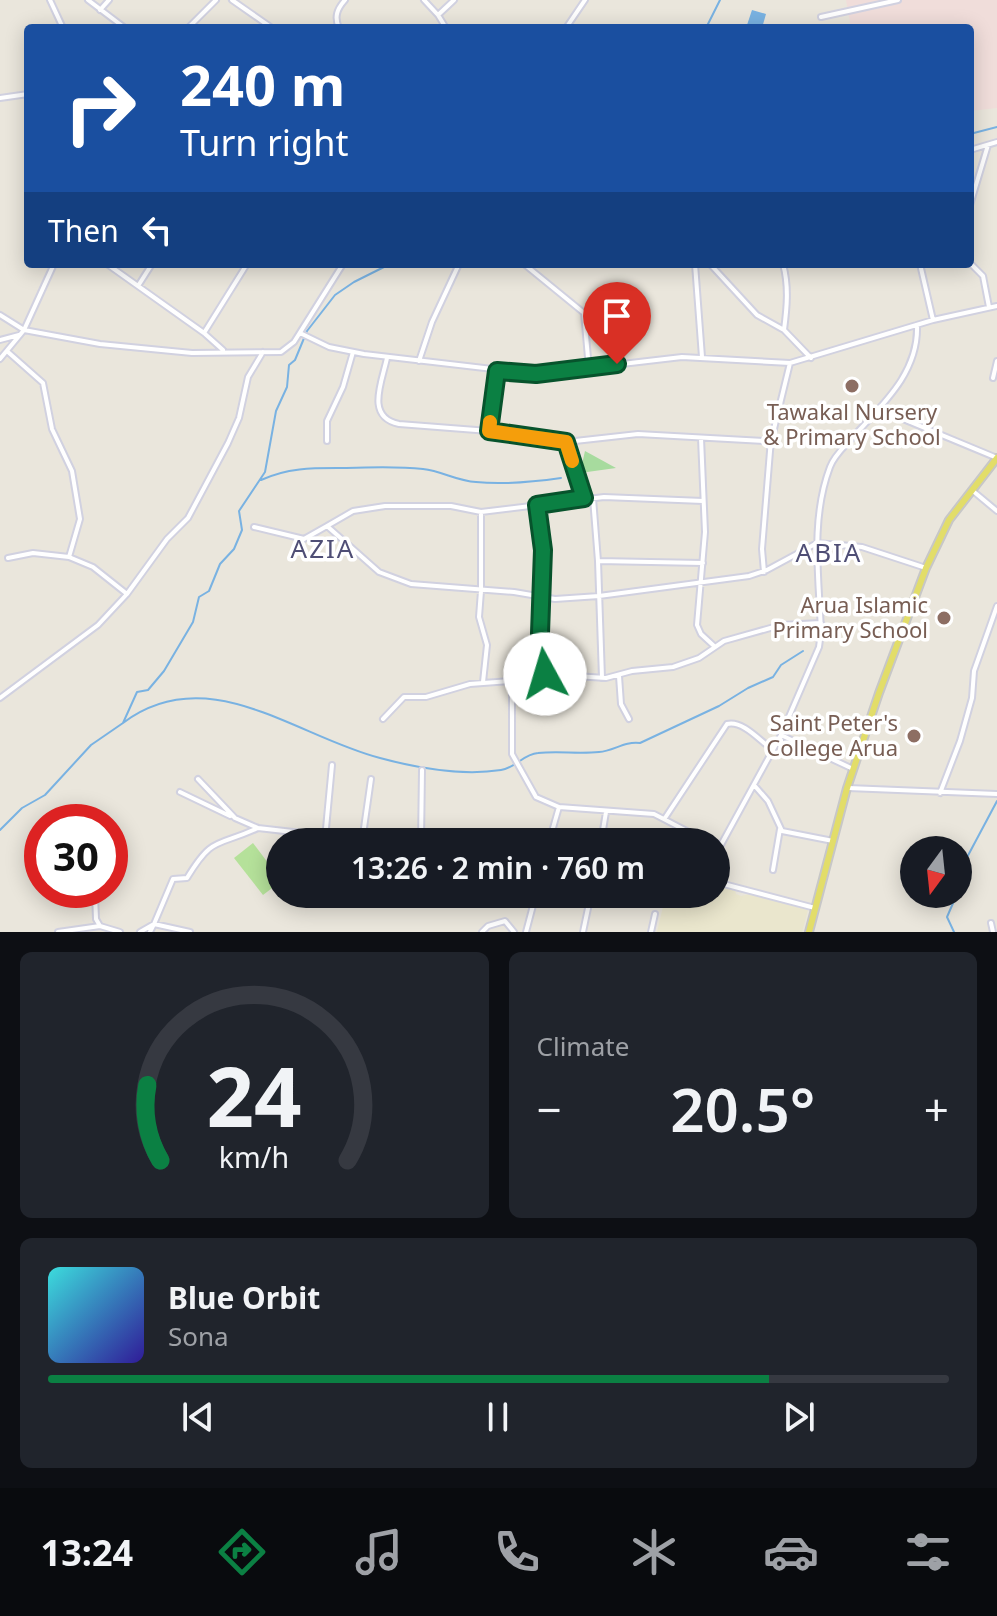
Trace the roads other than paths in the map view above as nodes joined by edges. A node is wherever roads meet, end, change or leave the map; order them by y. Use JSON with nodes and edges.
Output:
{"nodes":[{"id":1,"x":50,"y":0,"type":"edge"},
{"id":2,"x":88,"y":0,"type":"edge"},
{"id":3,"x":109,"y":0,"type":"edge"},
{"id":4,"x":216,"y":0,"type":"edge"},
{"id":5,"x":232,"y":0,"type":"edge"},
{"id":6,"x":345,"y":0,"type":"edge"},
{"id":7,"x":424,"y":0,"type":"edge"},
{"id":8,"x":454,"y":0,"type":"edge"},
{"id":9,"x":585,"y":0,"type":"edge"},
{"id":10,"x":898,"y":0,"type":"edge"},
{"id":11,"x":100,"y":10,"type":"junction"},
{"id":12,"x":438,"y":15,"type":"junction"},
{"id":13,"x":821,"y":17,"type":"dead end"},
{"id":14,"x":61,"y":24,"type":"edge"},
{"id":15,"x":119,"y":24,"type":"edge"},
{"id":16,"x":192,"y":24,"type":"edge"},
{"id":17,"x":266,"y":24,"type":"edge"},
{"id":18,"x":337,"y":24,"type":"edge"},
{"id":19,"x":444,"y":24,"type":"edge"},
{"id":20,"x":569,"y":24,"type":"edge"},
{"id":21,"x":24,"y":95,"type":"edge"},
{"id":22,"x":0,"y":100,"type":"edge"},
{"id":23,"x":997,"y":142,"type":"edge"},
{"id":24,"x":988,"y":145,"type":"junction"},
{"id":25,"x":974,"y":149,"type":"edge"},
{"id":26,"x":974,"y":192,"type":"edge"},
{"id":27,"x":974,"y":267,"type":"edge"},
{"id":28,"x":52,"y":268,"type":"edge"},
{"id":29,"x":113,"y":268,"type":"edge"},
{"id":30,"x":149,"y":268,"type":"edge"},
{"id":31,"x":245,"y":268,"type":"edge"},
{"id":32,"x":341,"y":268,"type":"edge"},
{"id":33,"x":457,"y":268,"type":"edge"},
{"id":34,"x":529,"y":268,"type":"edge"},
{"id":35,"x":695,"y":268,"type":"edge"},
{"id":36,"x":714,"y":268,"type":"edge"},
{"id":37,"x":784,"y":268,"type":"edge"},
{"id":38,"x":921,"y":268,"type":"edge"},
{"id":39,"x":138,"y":286,"type":"junction"},
{"id":40,"x":997,"y":306,"type":"edge"},
{"id":41,"x":989,"y":307,"type":"junction"},
{"id":42,"x":0,"y":315,"type":"edge"},
{"id":43,"x":933,"y":320,"type":"junction"},
{"id":44,"x":917,"y":325,"type":"junction"},
{"id":45,"x":784,"y":330,"type":"junction"},
{"id":46,"x":23,"y":332,"type":"junction"},
{"id":47,"x":204,"y":333,"type":"junction"},
{"id":48,"x":300,"y":333,"type":"junction"},
{"id":49,"x":0,"y":340,"type":"edge"},
{"id":50,"x":8,"y":352,"type":"junction"},
{"id":51,"x":225,"y":352,"type":"junction"},
{"id":52,"x":263,"y":352,"type":"junction"},
{"id":53,"x":353,"y":352,"type":"junction"},
{"id":54,"x":702,"y":357,"type":"junction"},
{"id":55,"x":387,"y":358,"type":"junction"},
{"id":56,"x":811,"y":358,"type":"junction"},
{"id":57,"x":0,"y":359,"type":"edge"},
{"id":58,"x":997,"y":361,"type":"edge"},
{"id":59,"x":419,"y":362,"type":"junction"},
{"id":60,"x":790,"y":363,"type":"junction"},
{"id":61,"x":589,"y":369,"type":"junction"},
{"id":62,"x":497,"y":371,"type":"junction"},
{"id":63,"x":993,"y":378,"type":"dead end"},
{"id":64,"x":879,"y":409,"type":"junction"},
{"id":65,"x":489,"y":431,"type":"junction"},
{"id":66,"x":701,"y":438,"type":"junction"},
{"id":67,"x":771,"y":438,"type":"junction"},
{"id":68,"x":327,"y":441,"type":"dead end"},
{"id":69,"x":566,"y":442,"type":"junction"},
{"id":70,"x":997,"y":458,"type":"edge"},
{"id":71,"x":971,"y":489,"type":"junction"},
{"id":72,"x":584,"y":498,"type":"junction"},
{"id":73,"x":593,"y":498,"type":"junction"},
{"id":74,"x":703,"y":501,"type":"junction"},
{"id":75,"x":537,"y":505,"type":"junction"},
{"id":76,"x":997,"y":511,"type":"edge"},
{"id":77,"x":481,"y":512,"type":"junction"},
{"id":78,"x":327,"y":526,"type":"junction"},
{"id":79,"x":254,"y":527,"type":"dead end"},
{"id":80,"x":817,"y":543,"type":"junction"},
{"id":81,"x":69,"y":557,"type":"junction"},
{"id":82,"x":8,"y":558,"type":"dead end"},
{"id":83,"x":598,"y":561,"type":"junction"},
{"id":84,"x":703,"y":563,"type":"junction"},
{"id":85,"x":926,"y":568,"type":"junction"},
{"id":86,"x":764,"y":572,"type":"junction"},
{"id":87,"x":701,"y":584,"type":"junction"},
{"id":88,"x":481,"y":591,"type":"junction"},
{"id":89,"x":127,"y":594,"type":"junction"},
{"id":90,"x":599,"y":596,"type":"junction"},
{"id":91,"x":541,"y":598,"type":"junction"},
{"id":92,"x":997,"y":606,"type":"edge"},
{"id":93,"x":821,"y":623,"type":"junction"},
{"id":94,"x":714,"y":646,"type":"junction"},
{"id":95,"x":545,"y":674,"type":"junction"},
{"id":96,"x":619,"y":676,"type":"junction"},
{"id":97,"x":602,"y":678,"type":"junction"},
{"id":98,"x":512,"y":681,"type":"junction"},
{"id":99,"x":483,"y":682,"type":"junction"},
{"id":100,"x":0,"y":698,"type":"edge"},
{"id":101,"x":383,"y":719,"type":"dead end"},
{"id":102,"x":629,"y":719,"type":"dead end"},
{"id":103,"x":781,"y":735,"type":"junction"},
{"id":104,"x":773,"y":750,"type":"junction"},
{"id":105,"x":332,"y":765,"type":"dead end"},
{"id":106,"x":853,"y":769,"type":"junction"},
{"id":107,"x":422,"y":770,"type":"dead end"},
{"id":108,"x":198,"y":779,"type":"dead end"},
{"id":109,"x":371,"y":779,"type":"dead end"},
{"id":110,"x":754,"y":785,"type":"junction"},
{"id":111,"x":847,"y":788,"type":"junction"},
{"id":112,"x":180,"y":792,"type":"dead end"},
{"id":113,"x":940,"y":793,"type":"junction"},
{"id":114,"x":997,"y":794,"type":"edge"},
{"id":115,"x":559,"y":807,"type":"junction"},
{"id":116,"x":606,"y":812,"type":"junction"},
{"id":117,"x":233,"y":817,"type":"junction"},
{"id":118,"x":665,"y":818,"type":"junction"},
{"id":119,"x":258,"y":828,"type":"junction"},
{"id":120,"x":326,"y":828,"type":"edge"},
{"id":121,"x":364,"y":828,"type":"edge"},
{"id":122,"x":421,"y":828,"type":"edge"},
{"id":123,"x":553,"y":828,"type":"edge"},
{"id":124,"x":603,"y":828,"type":"edge"},
{"id":125,"x":683,"y":828,"type":"edge"},
{"id":126,"x":728,"y":828,"type":"edge"},
{"id":127,"x":780,"y":829,"type":"junction"},
{"id":128,"x":266,"y":830,"type":"edge"},
{"id":129,"x":833,"y":841,"type":"junction"},
{"id":130,"x":773,"y":870,"type":"dead end"},
{"id":131,"x":730,"y":886,"type":"edge"},
{"id":132,"x":96,"y":908,"type":"edge"},
{"id":133,"x":532,"y":908,"type":"edge"},
{"id":134,"x":588,"y":908,"type":"edge"},
{"id":135,"x":815,"y":908,"type":"junction"},
{"id":136,"x":655,"y":914,"type":"dead end"},
{"id":137,"x":991,"y":923,"type":"dead end"},
{"id":138,"x":154,"y":924,"type":"junction"},
{"id":139,"x":100,"y":926,"type":"junction"},
{"id":140,"x":58,"y":932,"type":"edge"},
{"id":141,"x":120,"y":932,"type":"edge"},
{"id":142,"x":140,"y":932,"type":"edge"},
{"id":143,"x":150,"y":932,"type":"edge"},
{"id":144,"x":190,"y":932,"type":"edge"},
{"id":145,"x":482,"y":932,"type":"edge"},
{"id":146,"x":514,"y":932,"type":"edge"},
{"id":147,"x":526,"y":932,"type":"edge"},
{"id":148,"x":583,"y":932,"type":"edge"},
{"id":149,"x":651,"y":932,"type":"edge"},
{"id":150,"x":809,"y":932,"type":"edge"},
{"id":151,"x":993,"y":932,"type":"edge"}],
"edges":[{"from":1,"to":14,"type":"street"},
{"from":2,"to":11,"type":"street"},
{"from":3,"to":11,"type":"street"},
{"from":4,"to":16,"type":"street"},
{"from":5,"to":17,"type":"street"},
{"from":6,"to":18,"type":"street"},
{"from":7,"to":12,"type":"street"},
{"from":8,"to":12,"type":"street"},
{"from":9,"to":20,"type":"street"},
{"from":10,"to":13,"type":"street"},
{"from":11,"to":15,"type":"street"},
{"from":12,"to":19,"type":"street"},
{"from":21,"to":22,"type":"street"},
{"from":23,"to":24,"type":"street"},
{"from":24,"to":25,"type":"street"},
{"from":24,"to":26,"type":"street"},
{"from":27,"to":41,"type":"street"},
{"from":28,"to":46,"type":"street"},
{"from":29,"to":39,"type":"street"},
{"from":30,"to":39,"type":"street"},
{"from":31,"to":47,"type":"street"},
{"from":32,"to":48,"type":"street"},
{"from":33,"to":59,"type":"street"},
{"from":34,"to":61,"type":"street"},
{"from":35,"to":54,"type":"street"},
{"from":36,"to":45,"type":"street"},
{"from":37,"to":45,"type":"street"},
{"from":38,"to":43,"type":"street"},
{"from":39,"to":47,"type":"street"},
{"from":40,"to":41,"type":"street"},
{"from":41,"to":43,"type":"street"},
{"from":42,"to":46,"type":"street"},
{"from":43,"to":44,"type":"street"},
{"from":44,"to":56,"type":"street"},
{"from":44,"to":64,"type":"street"},
{"from":45,"to":56,"type":"street"},
{"from":46,"to":49,"type":"street"},
{"from":46,"to":50,"type":"street"},
{"from":46,"to":51,"type":"street"},
{"from":47,"to":51,"type":"street"},
{"from":48,"to":52,"type":"street"},
{"from":48,"to":53,"type":"street"},
{"from":50,"to":57,"type":"street"},
{"from":50,"to":81,"type":"street"},
{"from":51,"to":52,"type":"street"},
{"from":52,"to":89,"type":"street"},
{"from":53,"to":55,"type":"street"},
{"from":53,"to":68,"type":"street"},
{"from":54,"to":60,"type":"street"},
{"from":54,"to":61,"type":"street"},
{"from":55,"to":59,"type":"street"},
{"from":55,"to":65,"type":"street"},
{"from":56,"to":60,"type":"street"},
{"from":58,"to":63,"type":"street"},
{"from":59,"to":62,"type":"street"},
{"from":60,"to":67,"type":"street"},
{"from":61,"to":62,"type":"street"},
{"from":62,"to":65,"type":"street"},
{"from":64,"to":70,"type":"street"},
{"from":64,"to":80,"type":"street"},
{"from":65,"to":69,"type":"street"},
{"from":66,"to":67,"type":"street"},
{"from":66,"to":69,"type":"street"},
{"from":66,"to":74,"type":"street"},
{"from":67,"to":86,"type":"street"},
{"from":69,"to":72,"type":"street"},
{"from":70,"to":71,"type":"main road"},
{"from":71,"to":76,"type":"street"},
{"from":71,"to":85,"type":"main road"},
{"from":72,"to":73,"type":"street"},
{"from":72,"to":75,"type":"street"},
{"from":73,"to":74,"type":"street"},
{"from":73,"to":83,"type":"street"},
{"from":74,"to":84,"type":"street"},
{"from":75,"to":77,"type":"street"},
{"from":75,"to":91,"type":"street"},
{"from":77,"to":78,"type":"street"},
{"from":77,"to":88,"type":"street"},
{"from":78,"to":79,"type":"street"},
{"from":78,"to":88,"type":"street"},
{"from":80,"to":85,"type":"street"},
{"from":80,"to":86,"type":"street"},
{"from":80,"to":93,"type":"street"},
{"from":81,"to":82,"type":"street"},
{"from":81,"to":89,"type":"street"},
{"from":83,"to":84,"type":"street"},
{"from":83,"to":90,"type":"street"},
{"from":84,"to":87,"type":"street"},
{"from":85,"to":106,"type":"main road"},
{"from":86,"to":87,"type":"street"},
{"from":87,"to":90,"type":"street"},
{"from":87,"to":94,"type":"street"},
{"from":88,"to":91,"type":"street"},
{"from":88,"to":99,"type":"street"},
{"from":89,"to":100,"type":"street"},
{"from":90,"to":91,"type":"street"},
{"from":90,"to":97,"type":"street"},
{"from":91,"to":95,"type":"street"},
{"from":92,"to":113,"type":"street"},
{"from":93,"to":94,"type":"street"},
{"from":93,"to":103,"type":"street"},
{"from":94,"to":96,"type":"street"},
{"from":95,"to":97,"type":"street"},
{"from":95,"to":98,"type":"street"},
{"from":96,"to":97,"type":"street"},
{"from":96,"to":102,"type":"street"},
{"from":98,"to":99,"type":"street"},
{"from":98,"to":115,"type":"street"},
{"from":99,"to":101,"type":"street"},
{"from":103,"to":104,"type":"street"},
{"from":103,"to":106,"type":"street"},
{"from":104,"to":110,"type":"street"},
{"from":104,"to":118,"type":"street"},
{"from":105,"to":120,"type":"street"},
{"from":106,"to":111,"type":"main road"},
{"from":107,"to":122,"type":"street"},
{"from":108,"to":117,"type":"street"},
{"from":109,"to":121,"type":"street"},
{"from":110,"to":126,"type":"street"},
{"from":110,"to":127,"type":"street"},
{"from":111,"to":113,"type":"street"},
{"from":111,"to":129,"type":"main road"},
{"from":112,"to":117,"type":"street"},
{"from":113,"to":114,"type":"street"},
{"from":115,"to":116,"type":"street"},
{"from":115,"to":123,"type":"street"},
{"from":116,"to":118,"type":"street"},
{"from":116,"to":124,"type":"street"},
{"from":117,"to":119,"type":"street"},
{"from":118,"to":125,"type":"street"},
{"from":119,"to":128,"type":"street"},
{"from":119,"to":138,"type":"street"},
{"from":127,"to":129,"type":"street"},
{"from":127,"to":130,"type":"street"},
{"from":129,"to":135,"type":"main road"},
{"from":131,"to":135,"type":"street"},
{"from":132,"to":139,"type":"street"},
{"from":133,"to":147,"type":"street"},
{"from":134,"to":148,"type":"street"},
{"from":135,"to":150,"type":"main road"},
{"from":136,"to":149,"type":"street"},
{"from":137,"to":151,"type":"street"},
{"from":138,"to":142,"type":"street"},
{"from":138,"to":143,"type":"street"},
{"from":138,"to":144,"type":"street"},
{"from":139,"to":140,"type":"street"},
{"from":139,"to":141,"type":"street"},
{"from":145,"to":146,"type":"street"}]}
